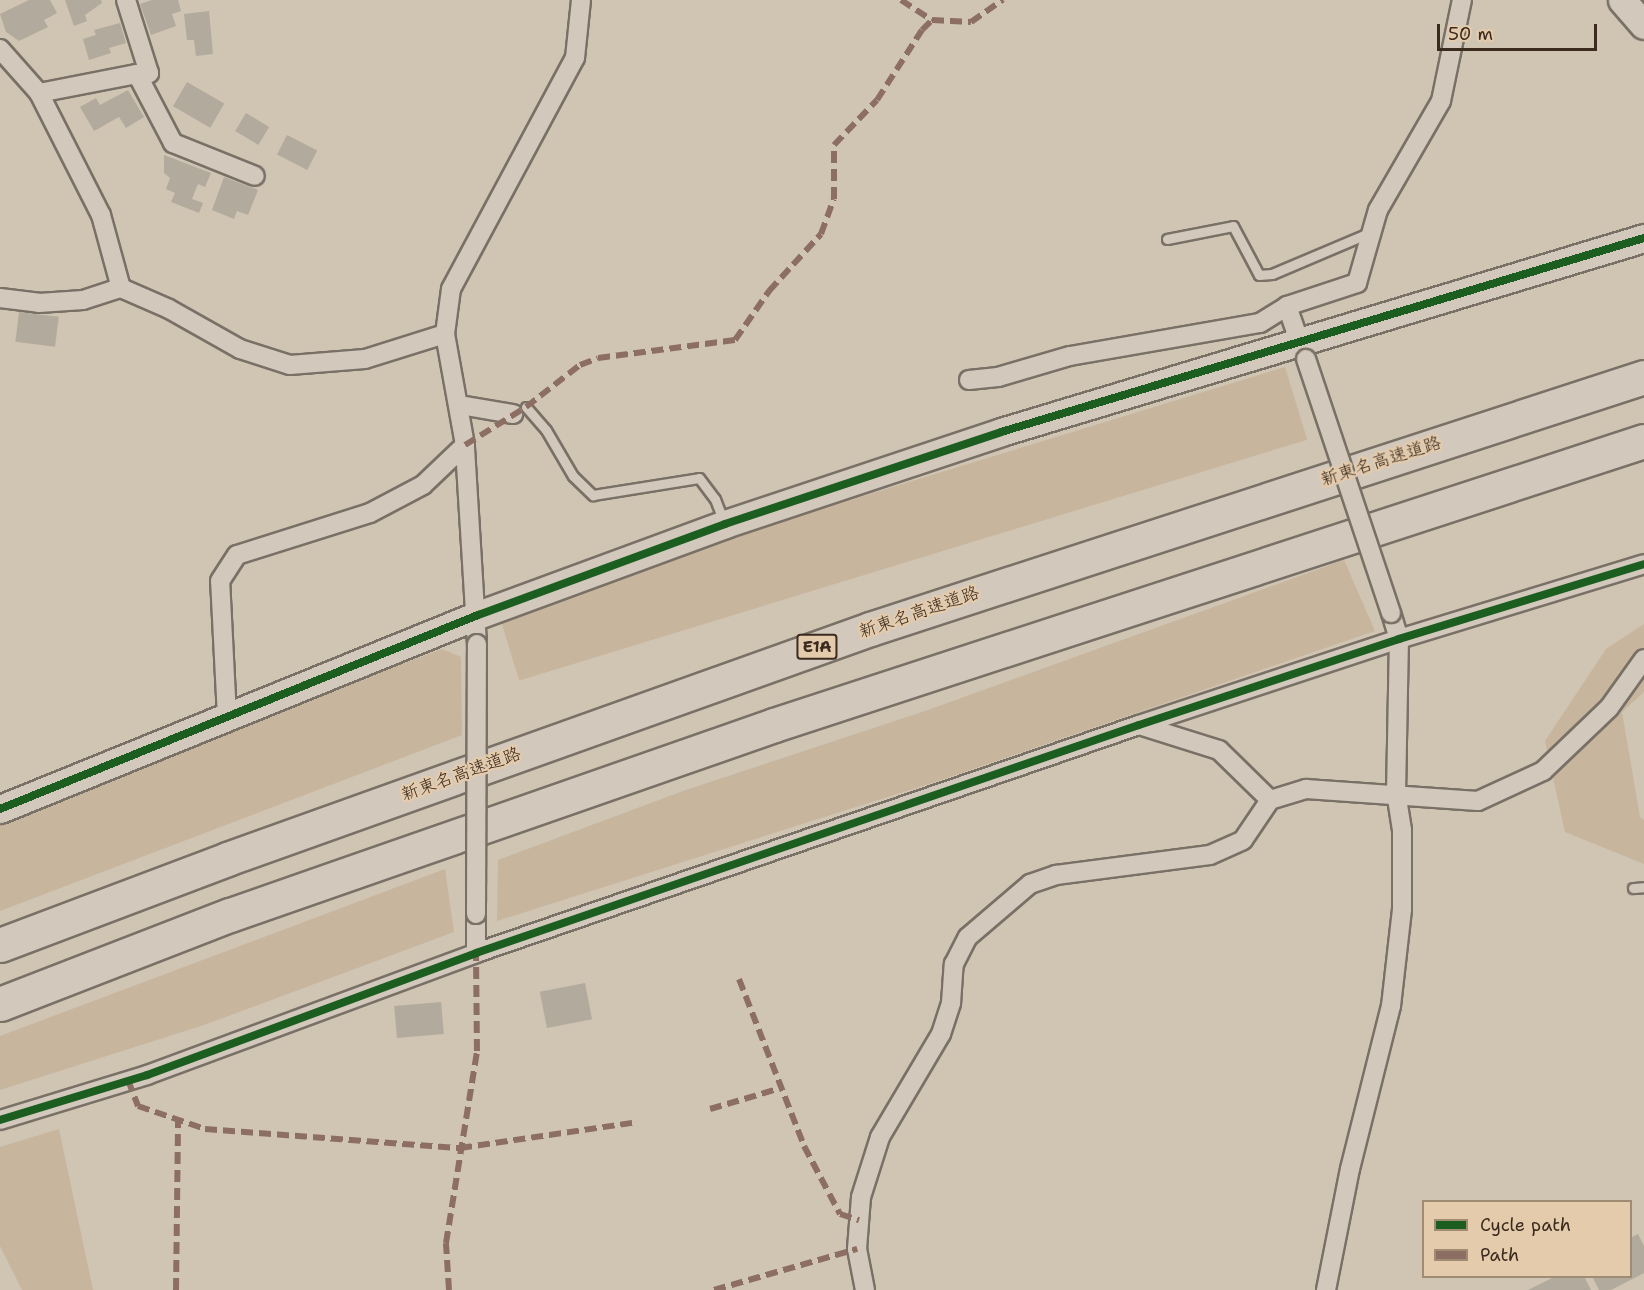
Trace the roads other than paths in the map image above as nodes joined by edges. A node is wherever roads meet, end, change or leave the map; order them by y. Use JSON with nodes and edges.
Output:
{"nodes":[{"id":1,"x":126,"y":0,"type":"edge"},
{"id":2,"x":581,"y":0,"type":"edge"},
{"id":3,"x":1461,"y":0,"type":"edge"},
{"id":4,"x":1622,"y":0,"type":"edge"},
{"id":5,"x":1644,"y":26,"type":"edge"},
{"id":6,"x":0,"y":49,"type":"edge"},
{"id":7,"x":137,"y":74,"type":"junction"},
{"id":8,"x":39,"y":93,"type":"junction"},
{"id":9,"x":255,"y":176,"type":"dead end"},
{"id":10,"x":1372,"y":231,"type":"junction"},
{"id":11,"x":1644,"y":238,"type":"edge"},
{"id":12,"x":1167,"y":239,"type":"dead end"},
{"id":13,"x":121,"y":288,"type":"junction"},
{"id":14,"x":0,"y":298,"type":"edge"},
{"id":15,"x":1287,"y":306,"type":"junction"},
{"id":16,"x":445,"y":334,"type":"junction"},
{"id":17,"x":1303,"y":350,"type":"junction"},
{"id":18,"x":1644,"y":377,"type":"edge"},
{"id":19,"x":969,"y":380,"type":"dead end"},
{"id":20,"x":460,"y":405,"type":"junction"},
{"id":21,"x":519,"y":410,"type":"joint"},
{"id":22,"x":1644,"y":441,"type":"edge"},
{"id":23,"x":465,"y":445,"type":"junction"},
{"id":24,"x":725,"y":524,"type":"junction"},
{"id":25,"x":1644,"y":564,"type":"edge"},
{"id":26,"x":478,"y":615,"type":"junction"},
{"id":27,"x":1399,"y":639,"type":"junction"},
{"id":28,"x":1644,"y":659,"type":"edge"},
{"id":29,"x":227,"y":717,"type":"junction"},
{"id":30,"x":1139,"y":725,"type":"junction"},
{"id":31,"x":1395,"y":794,"type":"junction"},
{"id":32,"x":1270,"y":800,"type":"junction"},
{"id":33,"x":0,"y":809,"type":"edge"},
{"id":34,"x":1644,"y":887,"type":"edge"},
{"id":35,"x":1633,"y":888,"type":"dead end"},
{"id":36,"x":0,"y":945,"type":"edge"},
{"id":37,"x":476,"y":953,"type":"junction"},
{"id":38,"x":0,"y":1004,"type":"edge"},
{"id":39,"x":0,"y":1120,"type":"edge"},
{"id":40,"x":865,"y":1290,"type":"edge"},
{"id":41,"x":1326,"y":1290,"type":"edge"}],
"edges":[{"from":1,"to":7,"type":"street"},
{"from":2,"to":16,"type":"street"},
{"from":3,"to":10,"type":"street"},
{"from":4,"to":5,"type":"street"},
{"from":6,"to":8,"type":"street"},
{"from":7,"to":8,"type":"street"},
{"from":7,"to":9,"type":"street"},
{"from":8,"to":13,"type":"street"},
{"from":10,"to":12,"type":"lane"},
{"from":10,"to":15,"type":"street"},
{"from":11,"to":17,"type":"street"},
{"from":13,"to":14,"type":"street"},
{"from":13,"to":16,"type":"street"},
{"from":15,"to":17,"type":"street"},
{"from":15,"to":19,"type":"street"},
{"from":16,"to":20,"type":"street"},
{"from":17,"to":24,"type":"street"},
{"from":17,"to":27,"type":"street","bridge":true},
{"from":18,"to":36,"type":"highway","name":"新東名高速道路","number":"E1A"},
{"from":20,"to":21,"type":"street"},
{"from":20,"to":23,"type":"street"},
{"from":21,"to":24,"type":"lane"},
{"from":22,"to":38,"type":"highway"},
{"from":23,"to":26,"type":"street"},
{"from":23,"to":29,"type":"street"},
{"from":24,"to":26,"type":"street"},
{"from":25,"to":27,"type":"street"},
{"from":26,"to":29,"type":"street"},
{"from":26,"to":37,"type":"street","bridge":true},
{"from":27,"to":30,"type":"street"},
{"from":27,"to":31,"type":"street"},
{"from":28,"to":31,"type":"street"},
{"from":29,"to":33,"type":"street"},
{"from":30,"to":32,"type":"street"},
{"from":30,"to":37,"type":"street"},
{"from":31,"to":32,"type":"street"},
{"from":31,"to":41,"type":"street"},
{"from":32,"to":40,"type":"street"},
{"from":34,"to":35,"type":"lane"},
{"from":37,"to":39,"type":"street"}]}
